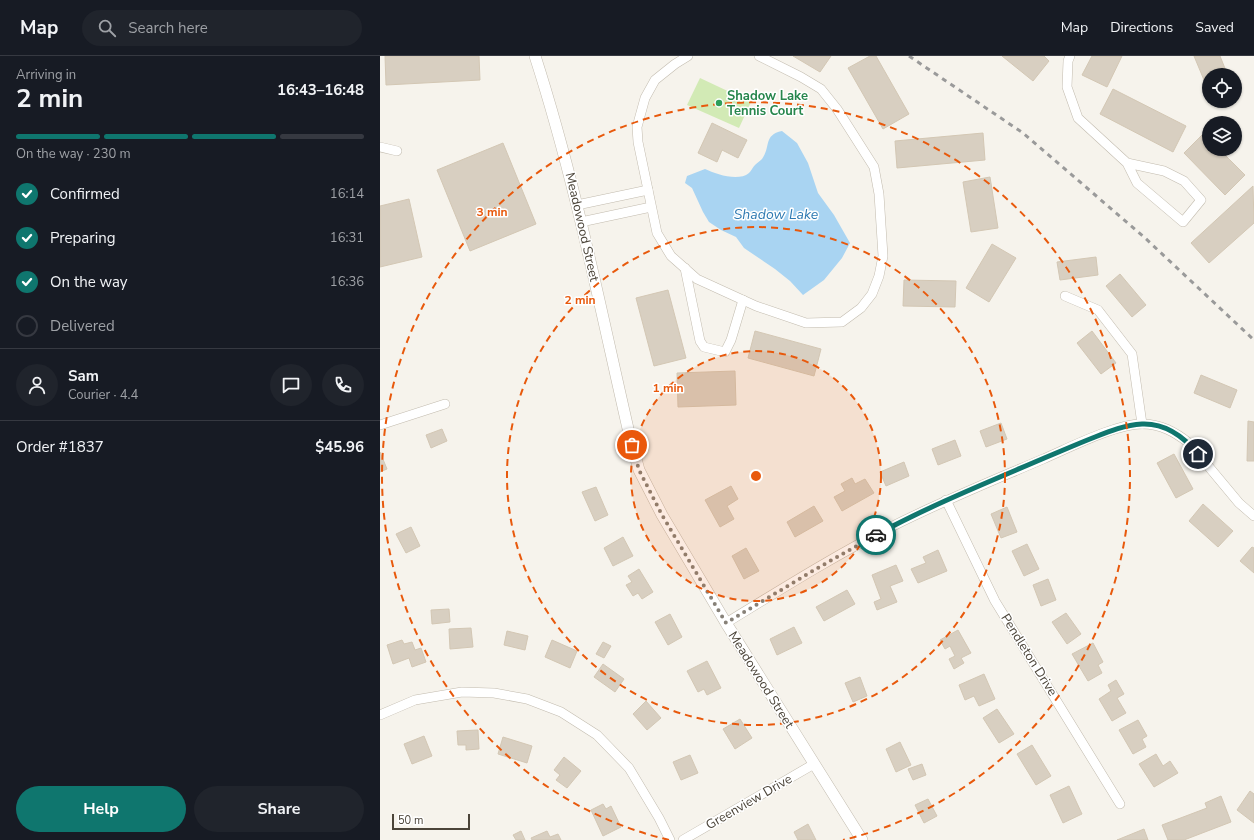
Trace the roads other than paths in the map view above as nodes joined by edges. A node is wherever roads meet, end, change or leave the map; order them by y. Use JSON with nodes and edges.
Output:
{"nodes":[{"id":1,"x":535,"y":56,"type":"edge"},
{"id":2,"x":688,"y":56,"type":"edge"},
{"id":3,"x":760,"y":56,"type":"edge"},
{"id":4,"x":1070,"y":56,"type":"edge"},
{"id":5,"x":380,"y":147,"type":"edge"},
{"id":6,"x":397,"y":151,"type":"dead end"},
{"id":7,"x":1127,"y":164,"type":"junction"},
{"id":8,"x":648,"y":190,"type":"junction"},
{"id":9,"x":578,"y":205,"type":"junction"},
{"id":10,"x":652,"y":207,"type":"junction"},
{"id":11,"x":581,"y":222,"type":"junction"},
{"id":12,"x":685,"y":268,"type":"junction"},
{"id":13,"x":1065,"y":296,"type":"dead end"},
{"id":14,"x":743,"y":300,"type":"junction"},
{"id":15,"x":445,"y":404,"type":"dead end"},
{"id":16,"x":1142,"y":424,"type":"junction"},
{"id":17,"x":380,"y":425,"type":"edge"},
{"id":18,"x":946,"y":500,"type":"junction"},
{"id":19,"x":1254,"y":516,"type":"edge"},
{"id":20,"x":726,"y":623,"type":"junction"},
{"id":21,"x":380,"y":716,"type":"edge"},
{"id":22,"x":814,"y":764,"type":"junction"},
{"id":23,"x":1120,"y":804,"type":"dead end"},
{"id":24,"x":670,"y":840,"type":"edge"},
{"id":25,"x":683,"y":840,"type":"edge"},
{"id":26,"x":862,"y":840,"type":"edge"}],
"edges":[{"from":1,"to":9,"type":"street","name":"Meadowood Street"},
{"from":2,"to":8,"type":"street"},
{"from":3,"to":14,"type":"street"},
{"from":4,"to":7,"type":"street"},
{"from":5,"to":6,"type":"street"},
{"from":7,"to":7,"type":"street"},
{"from":8,"to":9,"type":"street"},
{"from":8,"to":10,"type":"street"},
{"from":9,"to":11,"type":"street","name":"Meadowood Street"},
{"from":10,"to":11,"type":"street"},
{"from":10,"to":12,"type":"street"},
{"from":11,"to":20,"type":"street","name":"Meadowood Street"},
{"from":12,"to":14,"type":"street"},
{"from":12,"to":14,"type":"street"},
{"from":13,"to":16,"type":"street"},
{"from":15,"to":17,"type":"street"},
{"from":16,"to":18,"type":"street"},
{"from":16,"to":19,"type":"street"},
{"from":18,"to":20,"type":"street"},
{"from":18,"to":23,"type":"street","name":"Pendleton Drive"},
{"from":20,"to":22,"type":"street","name":"Meadowood Street"},
{"from":21,"to":24,"type":"street"},
{"from":22,"to":25,"type":"street","name":"Greenview Drive"},
{"from":22,"to":26,"type":"street","name":"Meadowood Street"}]}
